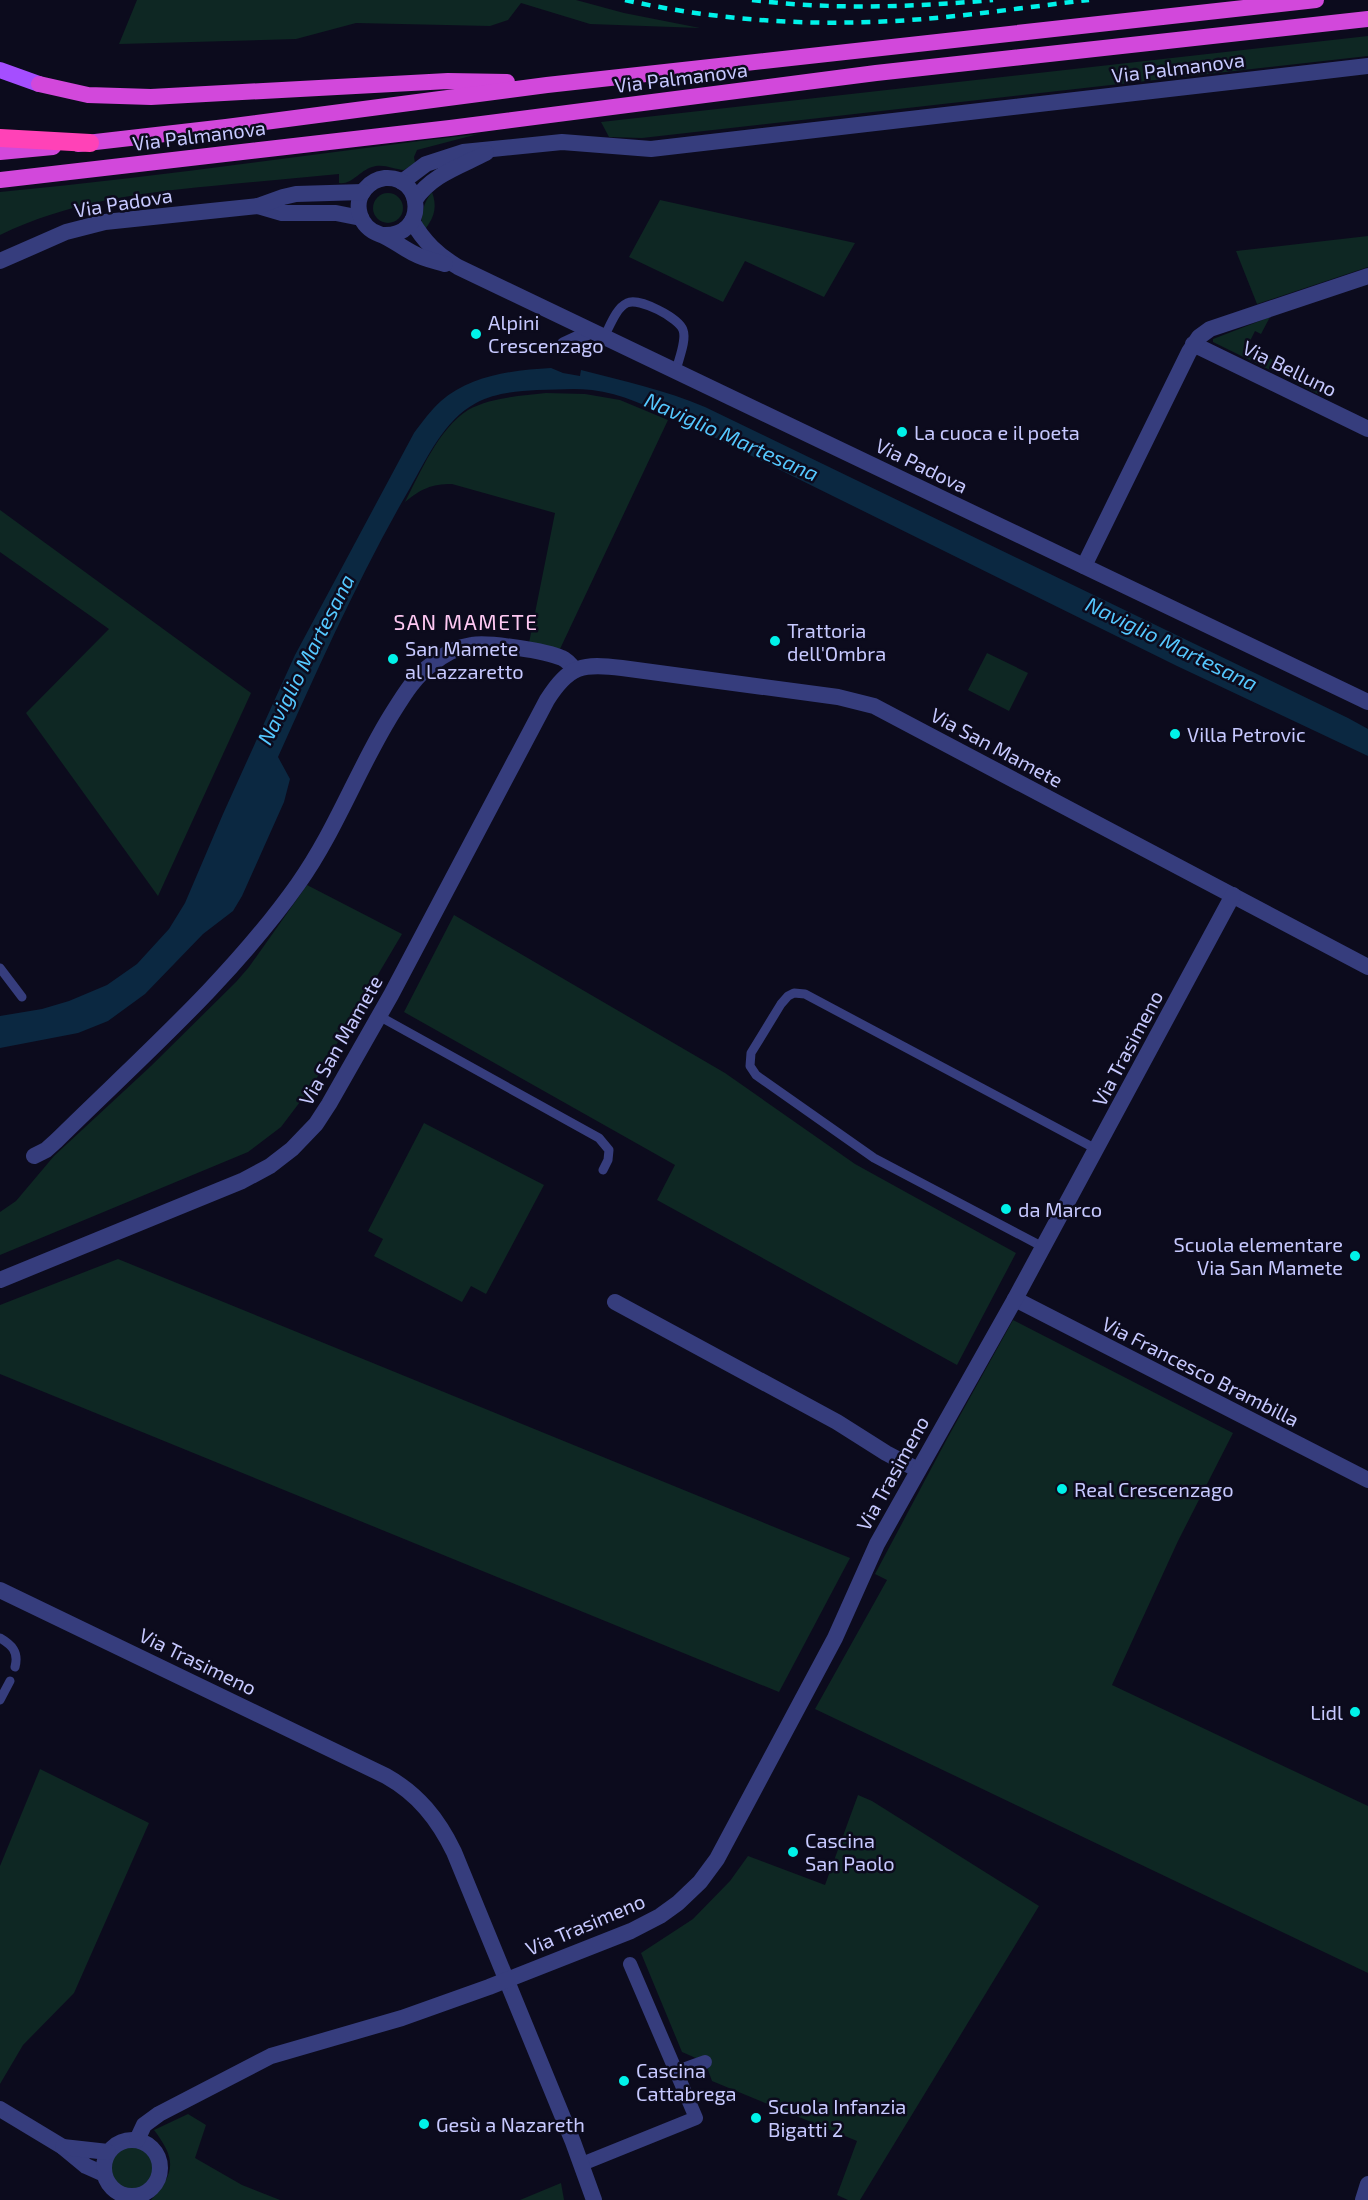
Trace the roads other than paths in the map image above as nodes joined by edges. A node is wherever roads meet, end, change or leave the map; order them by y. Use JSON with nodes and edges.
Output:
{"nodes":[{"id":1,"x":1316,"y":0,"type":"edge"},
{"id":2,"x":1368,"y":19,"type":"edge"},
{"id":3,"x":1368,"y":66,"type":"edge"},
{"id":4,"x":0,"y":70,"type":"edge"},
{"id":5,"x":39,"y":84,"type":"joint"},
{"id":6,"x":546,"y":85,"type":"junction"},
{"id":7,"x":0,"y":138,"type":"edge"},
{"id":8,"x":90,"y":143,"type":"junction"},
{"id":9,"x":492,"y":150,"type":"junction"},
{"id":10,"x":0,"y":152,"type":"edge"},
{"id":11,"x":0,"y":180,"type":"edge"},
{"id":12,"x":402,"y":182,"type":"junction"},
{"id":13,"x":363,"y":192,"type":"junction"},
{"id":14,"x":415,"y":200,"type":"junction"},
{"id":15,"x":258,"y":206,"type":"junction"},
{"id":16,"x":361,"y":218,"type":"junction"},
{"id":17,"x":412,"y":221,"type":"junction"},
{"id":18,"x":383,"y":235,"type":"junction"},
{"id":19,"x":0,"y":261,"type":"edge"},
{"id":20,"x":458,"y":267,"type":"junction"},
{"id":21,"x":1368,"y":276,"type":"edge"},
{"id":22,"x":598,"y":334,"type":"junction"},
{"id":23,"x":564,"y":344,"type":"dead end"},
{"id":24,"x":1193,"y":344,"type":"junction"},
{"id":25,"x":676,"y":371,"type":"junction"},
{"id":26,"x":1368,"y":429,"type":"edge"},
{"id":27,"x":1084,"y":566,"type":"junction"},
{"id":28,"x":575,"y":670,"type":"junction"},
{"id":29,"x":1368,"y":702,"type":"edge"},
{"id":30,"x":1233,"y":896,"type":"junction"},
{"id":31,"x":1368,"y":967,"type":"edge"},
{"id":32,"x":0,"y":968,"type":"edge"},
{"id":33,"x":22,"y":998,"type":"dead end"},
{"id":34,"x":379,"y":1017,"type":"junction"},
{"id":35,"x":1096,"y":1149,"type":"junction"},
{"id":36,"x":34,"y":1156,"type":"dead end"},
{"id":37,"x":603,"y":1170,"type":"dead end"},
{"id":38,"x":1043,"y":1247,"type":"junction"},
{"id":39,"x":0,"y":1280,"type":"edge"},
{"id":40,"x":1015,"y":1299,"type":"junction"},
{"id":41,"x":615,"y":1302,"type":"dead end"},
{"id":42,"x":918,"y":1470,"type":"junction"},
{"id":43,"x":1368,"y":1480,"type":"edge"},
{"id":44,"x":0,"y":1590,"type":"edge"},
{"id":45,"x":0,"y":1638,"type":"edge"},
{"id":46,"x":15,"y":1667,"type":"dead end"},
{"id":47,"x":10,"y":1682,"type":"dead end"},
{"id":48,"x":0,"y":1700,"type":"edge"},
{"id":49,"x":630,"y":1964,"type":"dead end"},
{"id":50,"x":506,"y":1980,"type":"junction"},
{"id":51,"x":705,"y":2062,"type":"dead end"},
{"id":52,"x":676,"y":2073,"type":"junction"},
{"id":53,"x":0,"y":2109,"type":"edge"},
{"id":54,"x":137,"y":2140,"type":"junction"},
{"id":55,"x":63,"y":2147,"type":"junction"},
{"id":56,"x":108,"y":2152,"type":"junction"},
{"id":57,"x":583,"y":2167,"type":"junction"},
{"id":58,"x":104,"y":2174,"type":"junction"},
{"id":59,"x":1368,"y":2184,"type":"edge"},
{"id":60,"x":594,"y":2200,"type":"edge"},
{"id":61,"x":1363,"y":2200,"type":"edge"}],
"edges":[{"from":1,"to":6,"type":"highway","name":"Via Palmanova"},
{"from":2,"to":11,"type":"highway","name":"Via Palmanova"},
{"from":3,"to":9,"type":"street","name":"Via Palmanova"},
{"from":4,"to":5,"type":"main road"},
{"from":5,"to":6,"type":"highway"},
{"from":6,"to":8,"type":"highway","name":"Via Palmanova"},
{"from":7,"to":8,"type":"highway"},
{"from":8,"to":10,"type":"highway","name":"Via Palmanova"},
{"from":9,"to":12,"type":"street","name":"Via Palmanova"},
{"from":9,"to":14,"type":"street","name":"Via Palmanova"},
{"from":12,"to":13,"type":"street"},
{"from":12,"to":14,"type":"street"},
{"from":13,"to":15,"type":"street","name":"Via Padova"},
{"from":13,"to":16,"type":"street"},
{"from":14,"to":17,"type":"street"},
{"from":15,"to":16,"type":"street","name":"Via Padova"},
{"from":15,"to":19,"type":"street","name":"Via Padova"},
{"from":16,"to":18,"type":"street","name":"Via Padova"},
{"from":17,"to":18,"type":"street"},
{"from":17,"to":20,"type":"street","name":"Via Padova"},
{"from":18,"to":20,"type":"street","name":"Via Padova"},
{"from":20,"to":22,"type":"street","name":"Via Padova"},
{"from":21,"to":24,"type":"street"},
{"from":22,"to":23,"type":"street"},
{"from":22,"to":25,"type":"street","name":"Via Padova"},
{"from":22,"to":25,"type":"lane"},
{"from":24,"to":26,"type":"street","name":"Via Belluno"},
{"from":24,"to":27,"type":"street"},
{"from":25,"to":27,"type":"street","name":"Via Padova"},
{"from":27,"to":29,"type":"street","name":"Via Padova"},
{"from":28,"to":30,"type":"street","name":"Via San Mamete"},
{"from":28,"to":34,"type":"street","name":"Via San Mamete"},
{"from":28,"to":36,"type":"street"},
{"from":30,"to":31,"type":"street","name":"Via San Mamete"},
{"from":30,"to":35,"type":"street","name":"Via Trasimeno"},
{"from":32,"to":33,"type":"lane"},
{"from":34,"to":37,"type":"lane"},
{"from":34,"to":39,"type":"street","name":"Via San Mamete"},
{"from":35,"to":38,"type":"street","name":"Via Trasimeno"},
{"from":35,"to":38,"type":"lane"},
{"from":38,"to":40,"type":"street","name":"Via Trasimeno"},
{"from":40,"to":42,"type":"street","name":"Via Trasimeno"},
{"from":40,"to":43,"type":"street","name":"Via Francesco Brambilla"},
{"from":41,"to":42,"type":"street"},
{"from":42,"to":50,"type":"street","name":"Via Trasimeno"},
{"from":44,"to":50,"type":"street","name":"Via Trasimeno"},
{"from":45,"to":46,"type":"lane"},
{"from":47,"to":48,"type":"lane"},
{"from":49,"to":52,"type":"street"},
{"from":50,"to":54,"type":"street","name":"Via Trasimeno"},
{"from":50,"to":57,"type":"street"},
{"from":51,"to":52,"type":"street"},
{"from":52,"to":57,"type":"street"},
{"from":53,"to":55,"type":"street"},
{"from":54,"to":56,"type":"street"},
{"from":54,"to":58,"type":"street"},
{"from":55,"to":56,"type":"street"},
{"from":55,"to":58,"type":"street"},
{"from":56,"to":58,"type":"street"},
{"from":57,"to":60,"type":"street"},
{"from":59,"to":61,"type":"street"}]}
